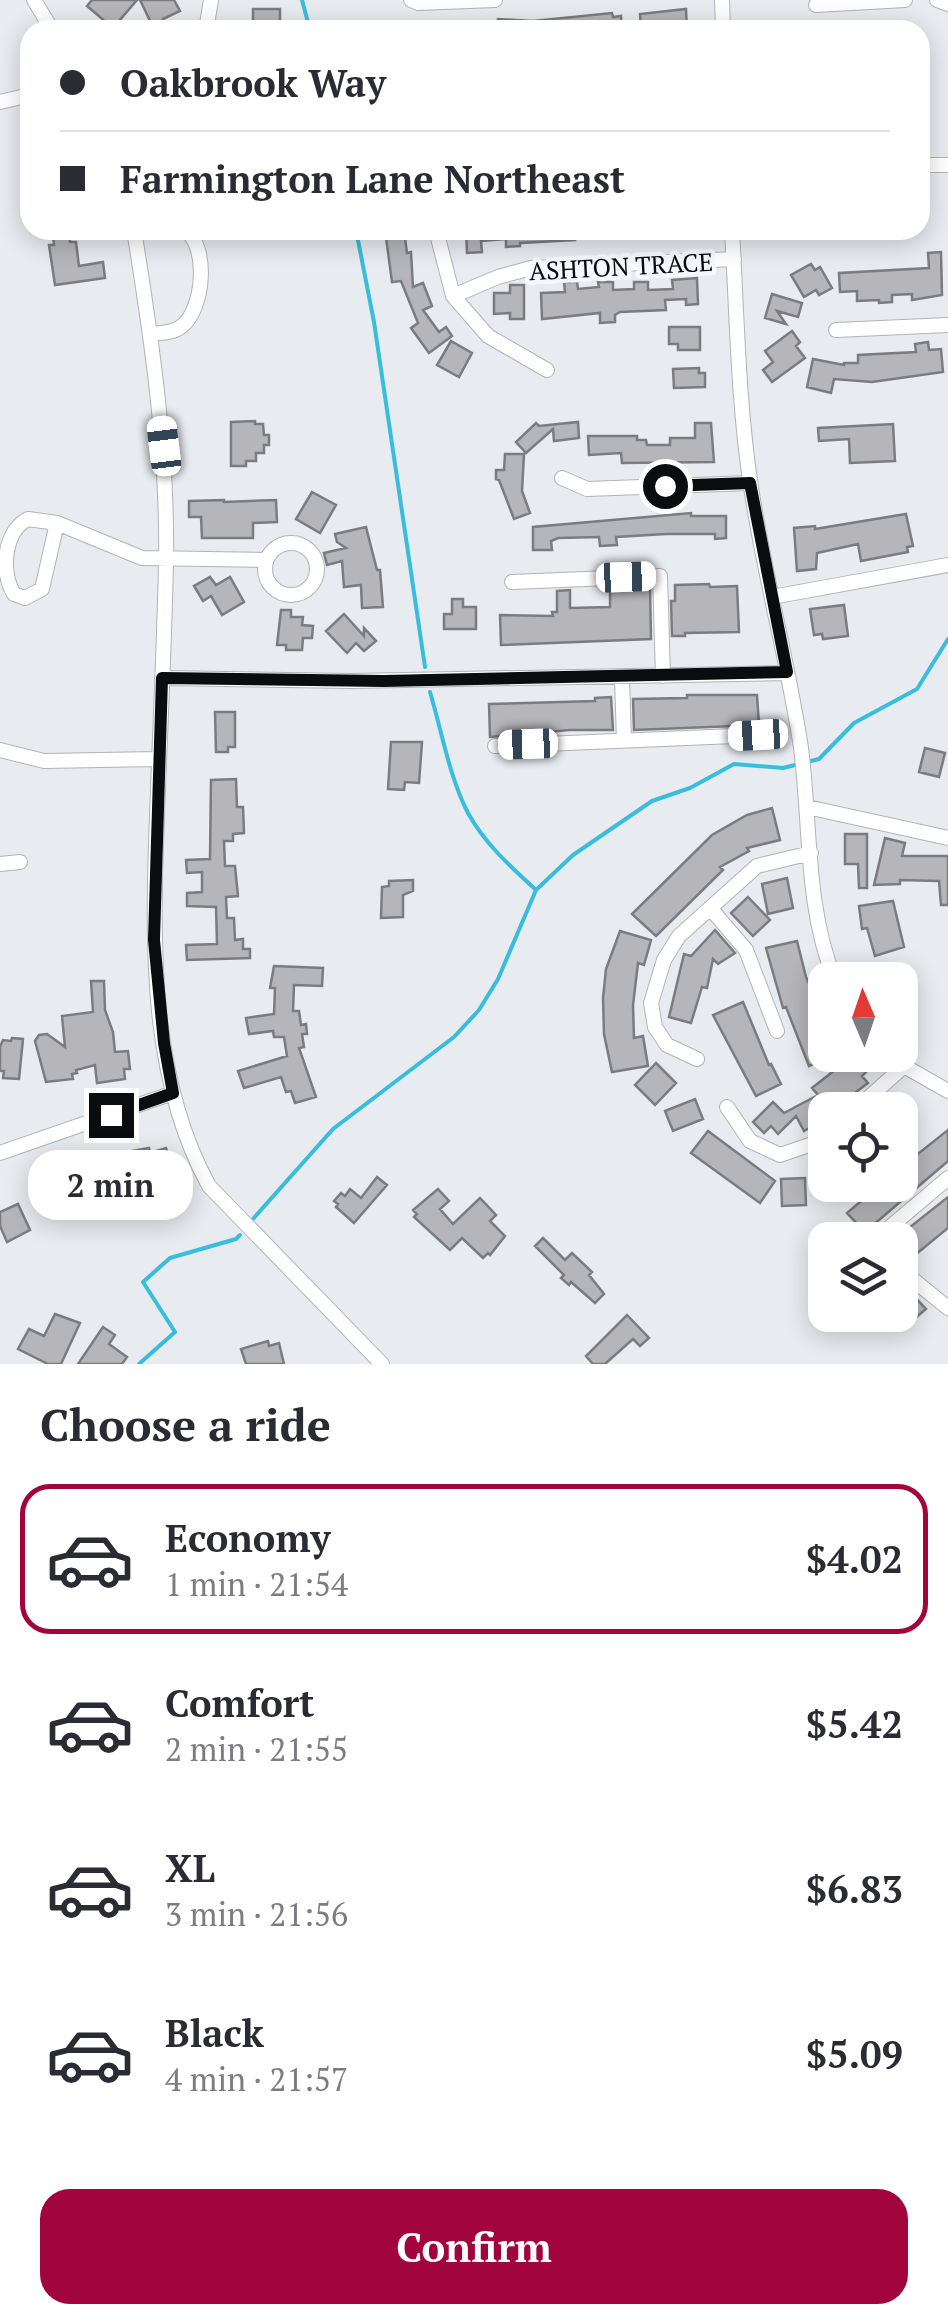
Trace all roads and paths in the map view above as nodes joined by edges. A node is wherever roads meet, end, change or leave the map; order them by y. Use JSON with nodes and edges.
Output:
{"nodes":[{"id":1,"x":410,"y":0,"type":"edge"},
{"id":2,"x":494,"y":0,"type":"edge"},
{"id":3,"x":904,"y":0,"type":"edge"},
{"id":4,"x":937,"y":0,"type":"edge"},
{"id":5,"x":948,"y":4,"type":"edge"},
{"id":6,"x":816,"y":5,"type":"dead end"},
{"id":7,"x":136,"y":240,"type":"edge"},
{"id":8,"x":194,"y":240,"type":"edge"},
{"id":9,"x":439,"y":240,"type":"edge"},
{"id":10,"x":733,"y":240,"type":"edge"},
{"id":11,"x":734,"y":259,"type":"junction"},
{"id":12,"x":454,"y":296,"type":"junction"},
{"id":13,"x":948,"y":326,"type":"edge"},
{"id":14,"x":836,"y":330,"type":"dead end"},
{"id":15,"x":151,"y":334,"type":"junction"},
{"id":16,"x":547,"y":370,"type":"dead end"},
{"id":17,"x":562,"y":478,"type":"dead end"},
{"id":18,"x":750,"y":483,"type":"junction"},
{"id":19,"x":57,"y":523,"type":"junction"},
{"id":20,"x":166,"y":560,"type":"junction"},
{"id":21,"x":266,"y":560,"type":"dead end"},
{"id":22,"x":948,"y":565,"type":"edge"},
{"id":23,"x":512,"y":582,"type":"dead end"},
{"id":24,"x":772,"y":597,"type":"junction"},
{"id":25,"x":787,"y":672,"type":"junction"},
{"id":26,"x":663,"y":676,"type":"junction"},
{"id":27,"x":622,"y":677,"type":"junction"},
{"id":28,"x":162,"y":678,"type":"junction"},
{"id":29,"x":758,"y":735,"type":"dead end"},
{"id":30,"x":624,"y":740,"type":"junction"},
{"id":31,"x":495,"y":746,"type":"dead end"},
{"id":32,"x":0,"y":750,"type":"edge"},
{"id":33,"x":158,"y":759,"type":"junction"},
{"id":34,"x":806,"y":800,"type":"junction"},
{"id":35,"x":948,"y":838,"type":"edge"},
{"id":36,"x":811,"y":853,"type":"junction"},
{"id":37,"x":20,"y":862,"type":"dead end"},
{"id":38,"x":0,"y":864,"type":"edge"},
{"id":39,"x":712,"y":909,"type":"junction"},
{"id":40,"x":827,"y":962,"type":"edge"},
{"id":41,"x":777,"y":1031,"type":"dead end"},
{"id":42,"x":697,"y":1059,"type":"dead end"},
{"id":43,"x":897,"y":1072,"type":"edge"},
{"id":44,"x":914,"y":1072,"type":"edge"},
{"id":45,"x":874,"y":1092,"type":"edge"},
{"id":46,"x":948,"y":1092,"type":"edge"},
{"id":47,"x":173,"y":1093,"type":"junction"},
{"id":48,"x":726,"y":1108,"type":"dead end"},
{"id":49,"x":808,"y":1145,"type":"edge"},
{"id":50,"x":0,"y":1153,"type":"edge"},
{"id":51,"x":948,"y":1178,"type":"edge"},
{"id":52,"x":897,"y":1222,"type":"edge"},
{"id":53,"x":918,"y":1284,"type":"edge"},
{"id":54,"x":948,"y":1308,"type":"edge"},
{"id":55,"x":382,"y":1364,"type":"edge"}],
"edges":[{"from":1,"to":2,"type":"street"},
{"from":3,"to":6,"type":"street"},
{"from":4,"to":5,"type":"street"},
{"from":7,"to":15,"type":"street"},
{"from":8,"to":15,"type":"street"},
{"from":9,"to":12,"type":"street"},
{"from":10,"to":11,"type":"street"},
{"from":11,"to":12,"type":"street","name":"ASHTON TRACE"},
{"from":11,"to":18,"type":"street"},
{"from":12,"to":16,"type":"street"},
{"from":13,"to":14,"type":"street"},
{"from":15,"to":20,"type":"street"},
{"from":17,"to":18,"type":"street"},
{"from":18,"to":24,"type":"street"},
{"from":19,"to":19,"type":"street"},
{"from":19,"to":20,"type":"street"},
{"from":20,"to":21,"type":"street"},
{"from":20,"to":28,"type":"street"},
{"from":22,"to":24,"type":"street"},
{"from":23,"to":26,"type":"street"},
{"from":24,"to":25,"type":"street"},
{"from":25,"to":26,"type":"street"},
{"from":25,"to":34,"type":"street"},
{"from":26,"to":27,"type":"street"},
{"from":27,"to":28,"type":"street"},
{"from":27,"to":30,"type":"street"},
{"from":28,"to":33,"type":"street"},
{"from":29,"to":30,"type":"street"},
{"from":30,"to":31,"type":"street"},
{"from":32,"to":33,"type":"street"},
{"from":33,"to":47,"type":"street"},
{"from":34,"to":35,"type":"street"},
{"from":34,"to":36,"type":"street"},
{"from":36,"to":39,"type":"street"},
{"from":36,"to":40,"type":"street"},
{"from":37,"to":38,"type":"street"},
{"from":39,"to":41,"type":"street"},
{"from":39,"to":42,"type":"street"},
{"from":43,"to":45,"type":"street"},
{"from":44,"to":46,"type":"street"},
{"from":47,"to":50,"type":"street"},
{"from":47,"to":55,"type":"street"},
{"from":48,"to":49,"type":"street"},
{"from":51,"to":52,"type":"street"},
{"from":53,"to":54,"type":"street"}]}
